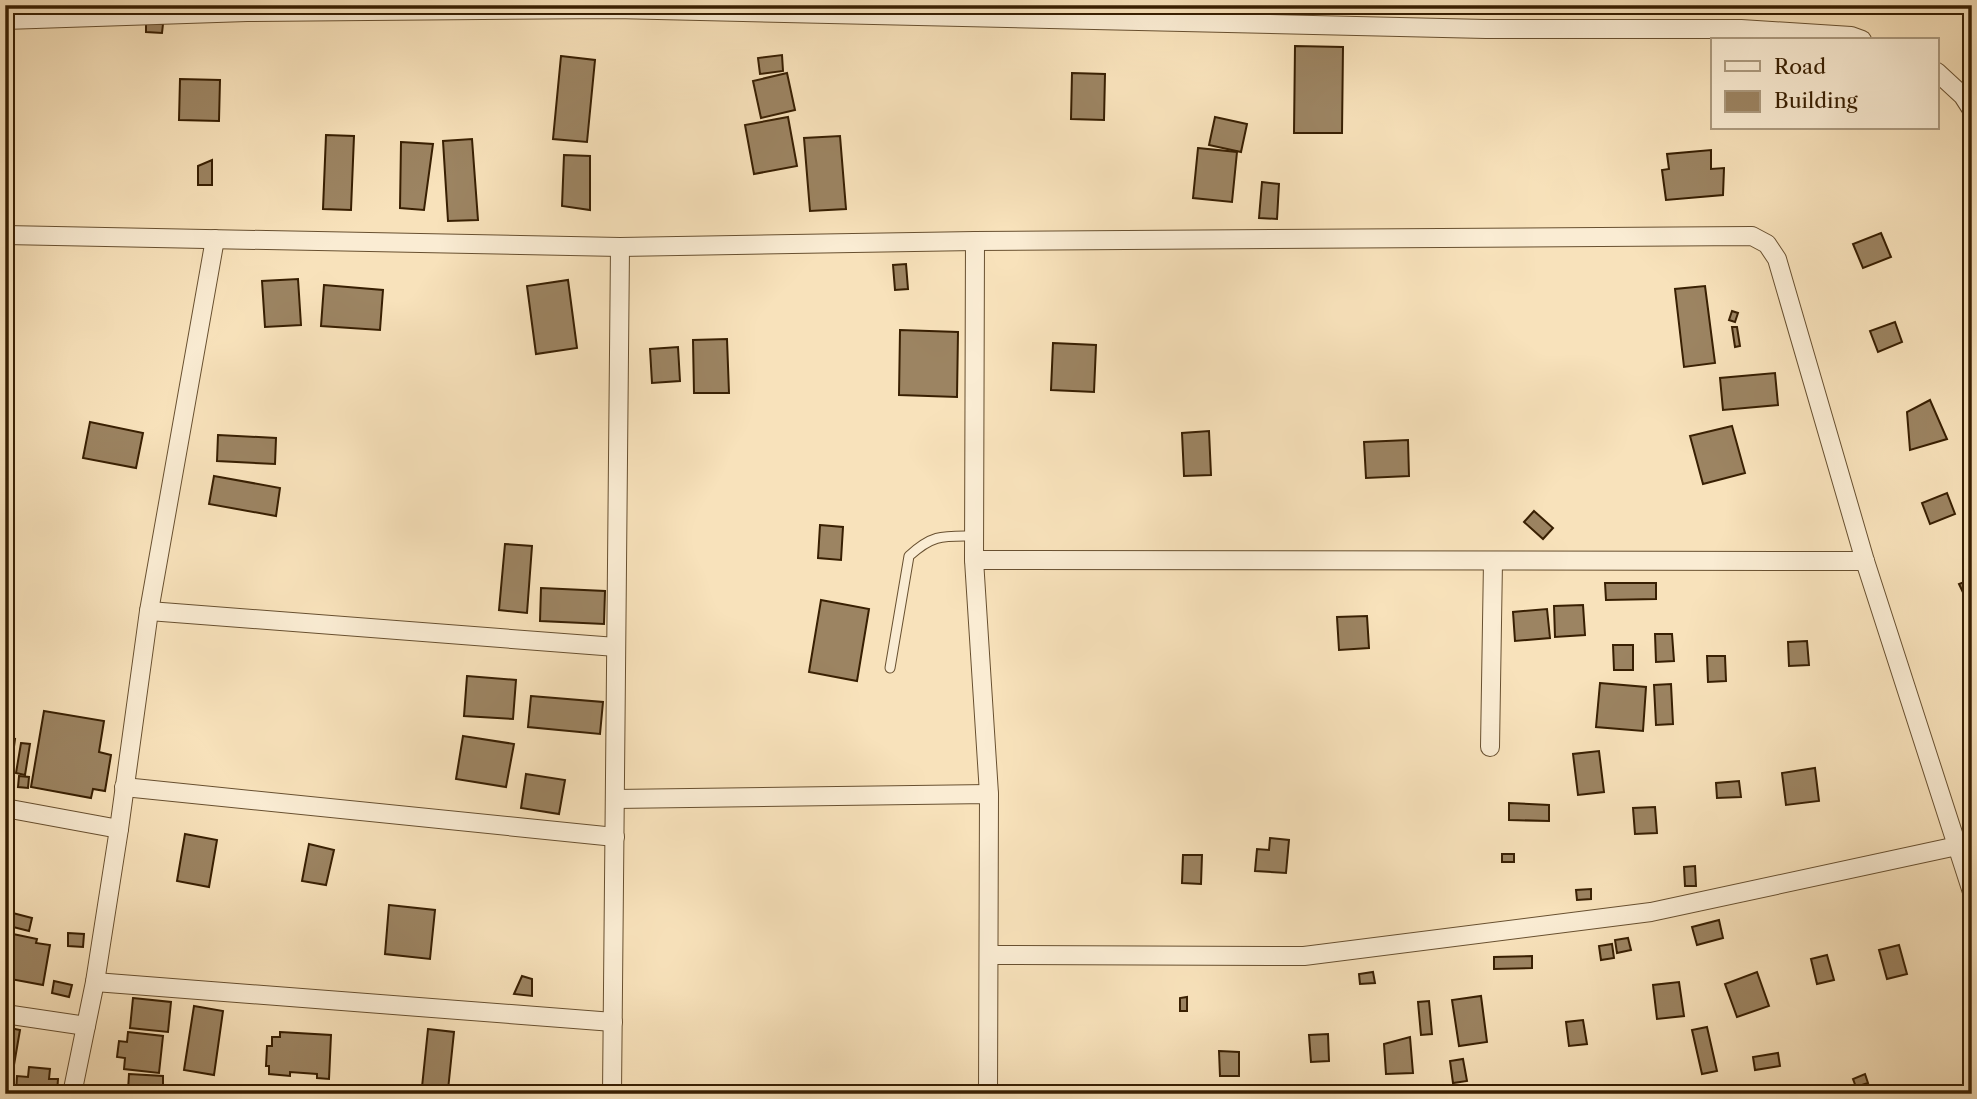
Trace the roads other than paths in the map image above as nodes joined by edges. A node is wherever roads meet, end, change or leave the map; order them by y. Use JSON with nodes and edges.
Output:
{"nodes":[{"id":1,"x":5,"y":20,"type":"edge"},
{"id":2,"x":1857,"y":38,"type":"edge"},
{"id":3,"x":1938,"y":73,"type":"edge"},
{"id":4,"x":1972,"y":110,"type":"edge"},
{"id":5,"x":5,"y":235,"type":"edge"},
{"id":6,"x":215,"y":239,"type":"junction"},
{"id":7,"x":975,"y":241,"type":"junction"},
{"id":8,"x":620,"y":247,"type":"junction"},
{"id":9,"x":974,"y":536,"type":"junction"},
{"id":10,"x":974,"y":560,"type":"junction"},
{"id":11,"x":1493,"y":561,"type":"junction"},
{"id":12,"x":1866,"y":561,"type":"junction"},
{"id":13,"x":149,"y":611,"type":"junction"},
{"id":14,"x":616,"y":647,"type":"junction"},
{"id":15,"x":890,"y":668,"type":"dead end"},
{"id":16,"x":1490,"y":747,"type":"dead end"},
{"id":17,"x":124,"y":787,"type":"junction"},
{"id":18,"x":989,"y":794,"type":"junction"},
{"id":19,"x":615,"y":799,"type":"junction"},
{"id":20,"x":5,"y":808,"type":"edge"},
{"id":21,"x":119,"y":829,"type":"junction"},
{"id":22,"x":615,"y":836,"type":"junction"},
{"id":23,"x":1957,"y":846,"type":"junction"},
{"id":24,"x":1972,"y":892,"type":"edge"},
{"id":25,"x":989,"y":955,"type":"junction"},
{"id":26,"x":95,"y":982,"type":"junction"},
{"id":27,"x":5,"y":1014,"type":"edge"},
{"id":28,"x":613,"y":1022,"type":"junction"},
{"id":29,"x":86,"y":1026,"type":"junction"},
{"id":30,"x":72,"y":1094,"type":"edge"},
{"id":31,"x":612,"y":1094,"type":"edge"},
{"id":32,"x":988,"y":1094,"type":"edge"}],
"edges":[{"from":1,"to":2,"type":"street"},
{"from":3,"to":4,"type":"street"},
{"from":5,"to":6,"type":"street"},
{"from":6,"to":8,"type":"street"},
{"from":6,"to":13,"type":"street"},
{"from":7,"to":8,"type":"street"},
{"from":7,"to":9,"type":"street"},
{"from":7,"to":12,"type":"street"},
{"from":8,"to":14,"type":"street"},
{"from":9,"to":10,"type":"street"},
{"from":9,"to":15,"type":"lane"},
{"from":10,"to":11,"type":"street"},
{"from":10,"to":18,"type":"street"},
{"from":11,"to":12,"type":"street"},
{"from":11,"to":16,"type":"street"},
{"from":12,"to":23,"type":"street"},
{"from":13,"to":14,"type":"street"},
{"from":13,"to":17,"type":"street"},
{"from":14,"to":19,"type":"street"},
{"from":17,"to":21,"type":"street"},
{"from":17,"to":22,"type":"street"},
{"from":18,"to":19,"type":"street"},
{"from":18,"to":25,"type":"street"},
{"from":19,"to":22,"type":"street"},
{"from":20,"to":21,"type":"street"},
{"from":21,"to":26,"type":"street"},
{"from":22,"to":28,"type":"street"},
{"from":23,"to":24,"type":"street"},
{"from":23,"to":25,"type":"street"},
{"from":25,"to":32,"type":"street"},
{"from":26,"to":28,"type":"street"},
{"from":26,"to":29,"type":"street"},
{"from":27,"to":29,"type":"street"},
{"from":28,"to":31,"type":"street"},
{"from":29,"to":30,"type":"street"}]}
